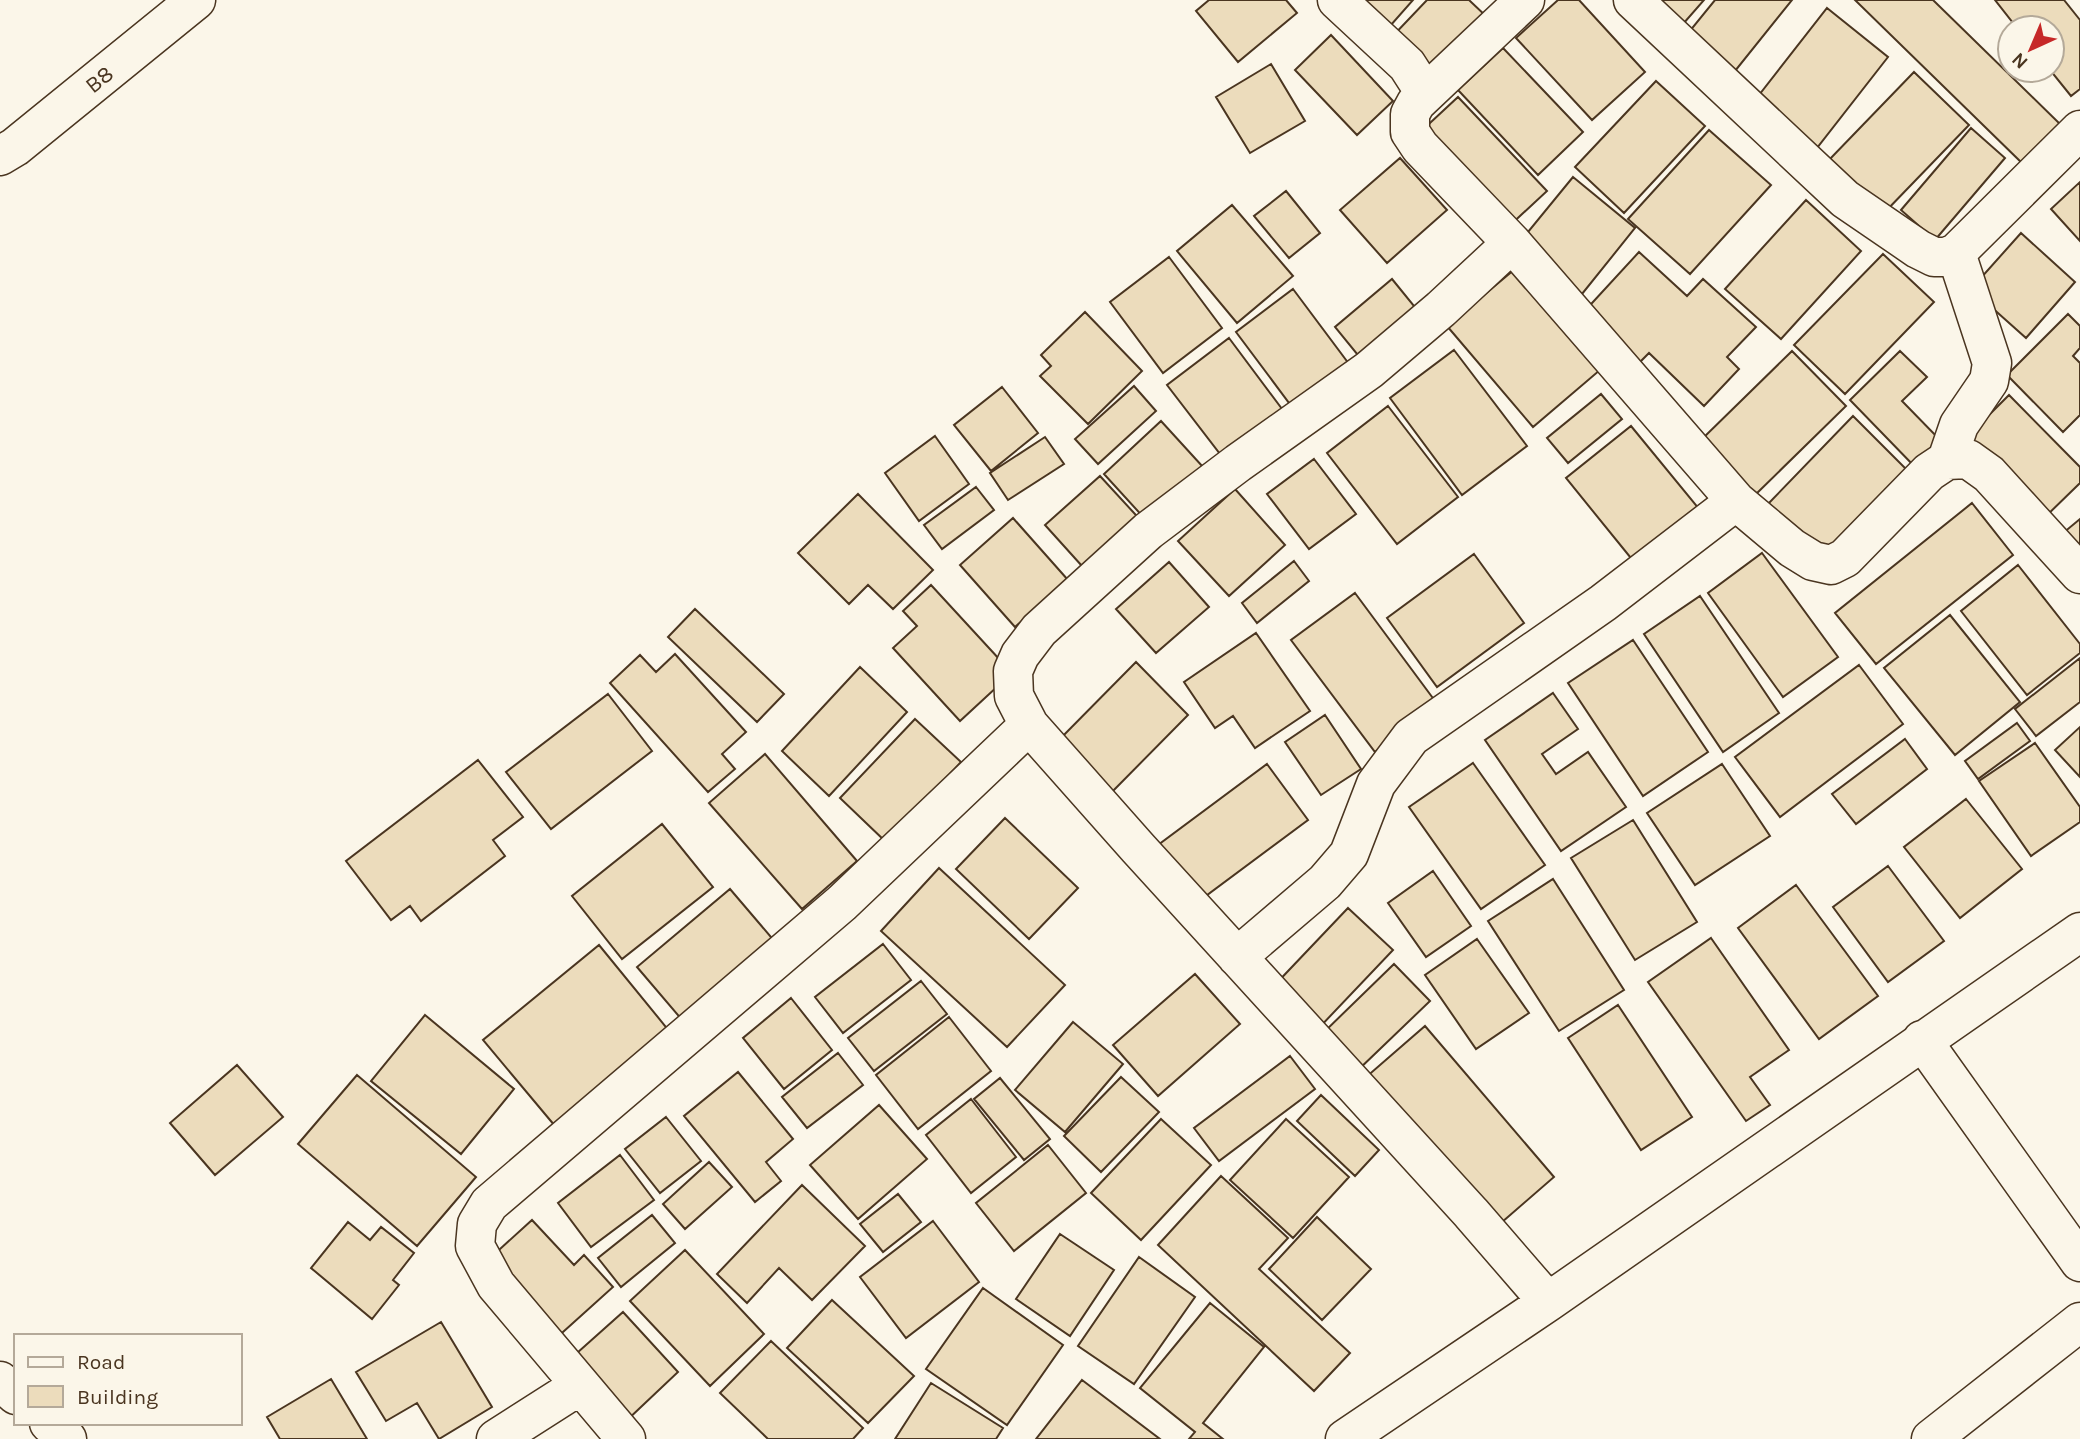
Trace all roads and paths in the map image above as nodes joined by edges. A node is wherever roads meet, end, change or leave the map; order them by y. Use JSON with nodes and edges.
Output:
{"nodes":[{"id":1,"x":196,"y":0,"type":"edge"},
{"id":2,"x":1336,"y":0,"type":"edge"},
{"id":3,"x":1525,"y":0,"type":"edge"},
{"id":4,"x":1633,"y":0,"type":"edge"},
{"id":5,"x":1425,"y":93,"type":"junction"},
{"id":6,"x":2080,"y":130,"type":"edge"},
{"id":7,"x":0,"y":156,"type":"edge"},
{"id":8,"x":1512,"y":243,"type":"junction"},
{"id":9,"x":1956,"y":253,"type":"junction"},
{"id":10,"x":1947,"y":460,"type":"junction"},
{"id":11,"x":1736,"y":501,"type":"junction"},
{"id":12,"x":2080,"y":574,"type":"edge"},
{"id":13,"x":1029,"y":725,"type":"junction"},
{"id":14,"x":2080,"y":932,"type":"edge"},
{"id":15,"x":1237,"y":957,"type":"junction"},
{"id":16,"x":1922,"y":1040,"type":"junction"},
{"id":17,"x":2080,"y":1262,"type":"edge"},
{"id":18,"x":1548,"y":1302,"type":"junction"},
{"id":19,"x":2080,"y":1322,"type":"edge"},
{"id":20,"x":0,"y":1381,"type":"edge"},
{"id":21,"x":579,"y":1386,"type":"junction"},
{"id":22,"x":14,"y":1393,"type":"edge"},
{"id":23,"x":51,"y":1425,"type":"edge"},
{"id":24,"x":67,"y":1439,"type":"edge"},
{"id":25,"x":496,"y":1439,"type":"edge"},
{"id":26,"x":626,"y":1439,"type":"edge"},
{"id":27,"x":1345,"y":1439,"type":"edge"},
{"id":28,"x":1931,"y":1439,"type":"edge"}],
"edges":[{"from":1,"to":7,"type":"main road","name":"B8"},
{"from":2,"to":5,"type":"main road"},
{"from":3,"to":5,"type":"main road"},
{"from":4,"to":9,"type":"main road"},
{"from":5,"to":8,"type":"main road"},
{"from":6,"to":9,"type":"main road"},
{"from":8,"to":11,"type":"main road"},
{"from":8,"to":13,"type":"main road"},
{"from":9,"to":10,"type":"main road"},
{"from":10,"to":11,"type":"main road"},
{"from":10,"to":12,"type":"main road"},
{"from":11,"to":15,"type":"main road"},
{"from":13,"to":15,"type":"main road"},
{"from":13,"to":21,"type":"main road"},
{"from":14,"to":16,"type":"main road"},
{"from":15,"to":18,"type":"main road"},
{"from":16,"to":17,"type":"main road"},
{"from":16,"to":18,"type":"main road"},
{"from":18,"to":27,"type":"main road"},
{"from":19,"to":28,"type":"main road"},
{"from":20,"to":22,"type":"main road"},
{"from":21,"to":25,"type":"main road"},
{"from":21,"to":26,"type":"main road"},
{"from":23,"to":24,"type":"main road"}]}
